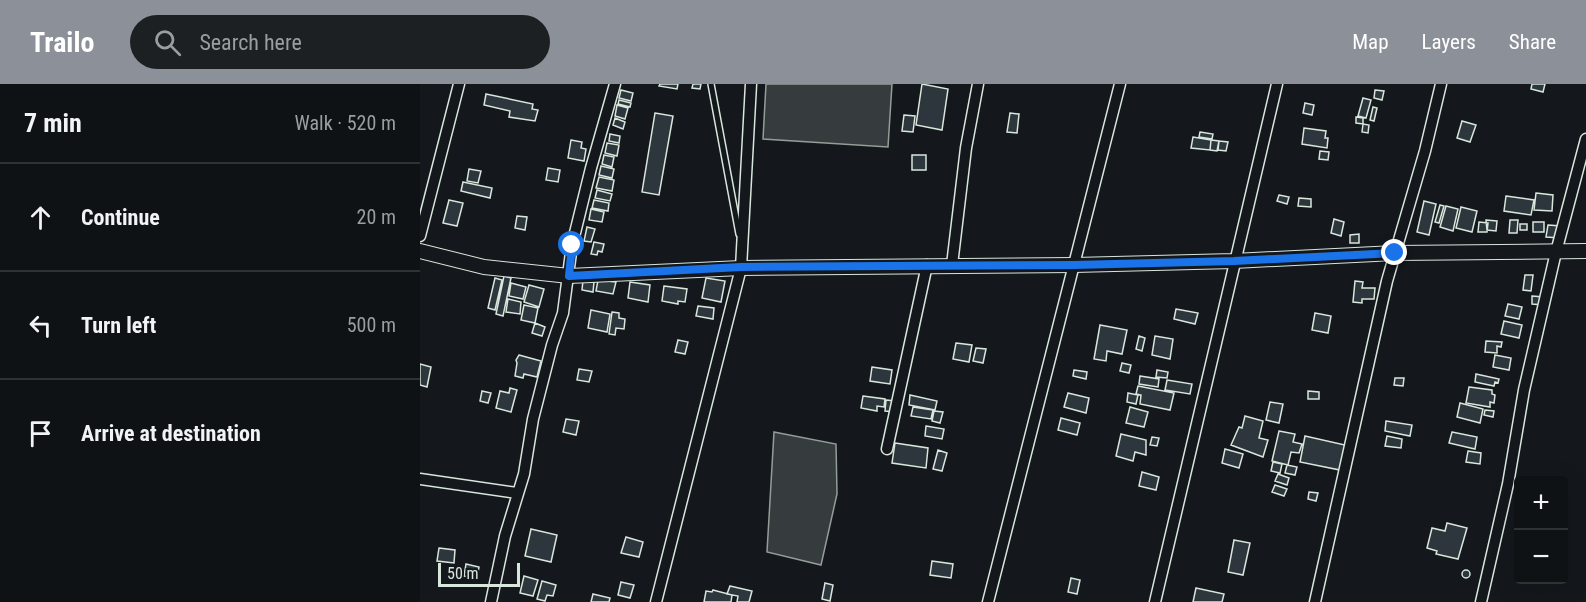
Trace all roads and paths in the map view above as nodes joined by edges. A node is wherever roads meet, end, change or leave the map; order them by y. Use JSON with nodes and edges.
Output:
{"nodes":[{"id":1,"x":459,"y":84,"type":"edge"},
{"id":2,"x":615,"y":84,"type":"edge"},
{"id":3,"x":711,"y":84,"type":"edge"},
{"id":4,"x":751,"y":84,"type":"edge"},
{"id":5,"x":978,"y":84,"type":"edge"},
{"id":6,"x":1120,"y":84,"type":"edge"},
{"id":7,"x":1277,"y":84,"type":"edge"},
{"id":8,"x":1441,"y":84,"type":"edge"},
{"id":9,"x":1586,"y":139,"type":"edge"},
{"id":10,"x":420,"y":236,"type":"edge"},
{"id":11,"x":742,"y":245,"type":"junction"},
{"id":12,"x":420,"y":251,"type":"edge"},
{"id":13,"x":1586,"y":251,"type":"edge"},
{"id":14,"x":1556,"y":252,"type":"junction"},
{"id":15,"x":1395,"y":253,"type":"junction"},
{"id":16,"x":1234,"y":261,"type":"junction"},
{"id":17,"x":741,"y":264,"type":"junction"},
{"id":18,"x":927,"y":265,"type":"junction"},
{"id":19,"x":952,"y":265,"type":"junction"},
{"id":20,"x":1074,"y":265,"type":"junction"},
{"id":21,"x":569,"y":276,"type":"junction"},
{"id":22,"x":887,"y":449,"type":"dead end"},
{"id":23,"x":420,"y":479,"type":"edge"},
{"id":24,"x":517,"y":494,"type":"junction"},
{"id":25,"x":491,"y":602,"type":"edge"},
{"id":26,"x":656,"y":602,"type":"edge"},
{"id":27,"x":988,"y":602,"type":"edge"},
{"id":28,"x":1155,"y":602,"type":"edge"},
{"id":29,"x":1315,"y":602,"type":"edge"},
{"id":30,"x":1481,"y":602,"type":"edge"}],
"edges":[{"from":1,"to":10,"type":"street"},
{"from":2,"to":21,"type":"street"},
{"from":3,"to":11,"type":"lane"},
{"from":4,"to":11,"type":"street"},
{"from":5,"to":19,"type":"street"},
{"from":6,"to":20,"type":"street"},
{"from":7,"to":16,"type":"street"},
{"from":8,"to":15,"type":"street"},
{"from":9,"to":14,"type":"street"},
{"from":11,"to":17,"type":"street"},
{"from":12,"to":21,"type":"street"},
{"from":13,"to":14,"type":"street"},
{"from":14,"to":15,"type":"street"},
{"from":14,"to":30,"type":"street"},
{"from":15,"to":16,"type":"street"},
{"from":15,"to":29,"type":"street"},
{"from":16,"to":20,"type":"street"},
{"from":16,"to":28,"type":"street"},
{"from":17,"to":18,"type":"street"},
{"from":17,"to":21,"type":"street"},
{"from":17,"to":26,"type":"street"},
{"from":18,"to":19,"type":"street"},
{"from":18,"to":22,"type":"street"},
{"from":19,"to":20,"type":"street"},
{"from":20,"to":27,"type":"street"},
{"from":21,"to":24,"type":"street"},
{"from":23,"to":24,"type":"street"},
{"from":24,"to":25,"type":"street"}]}
